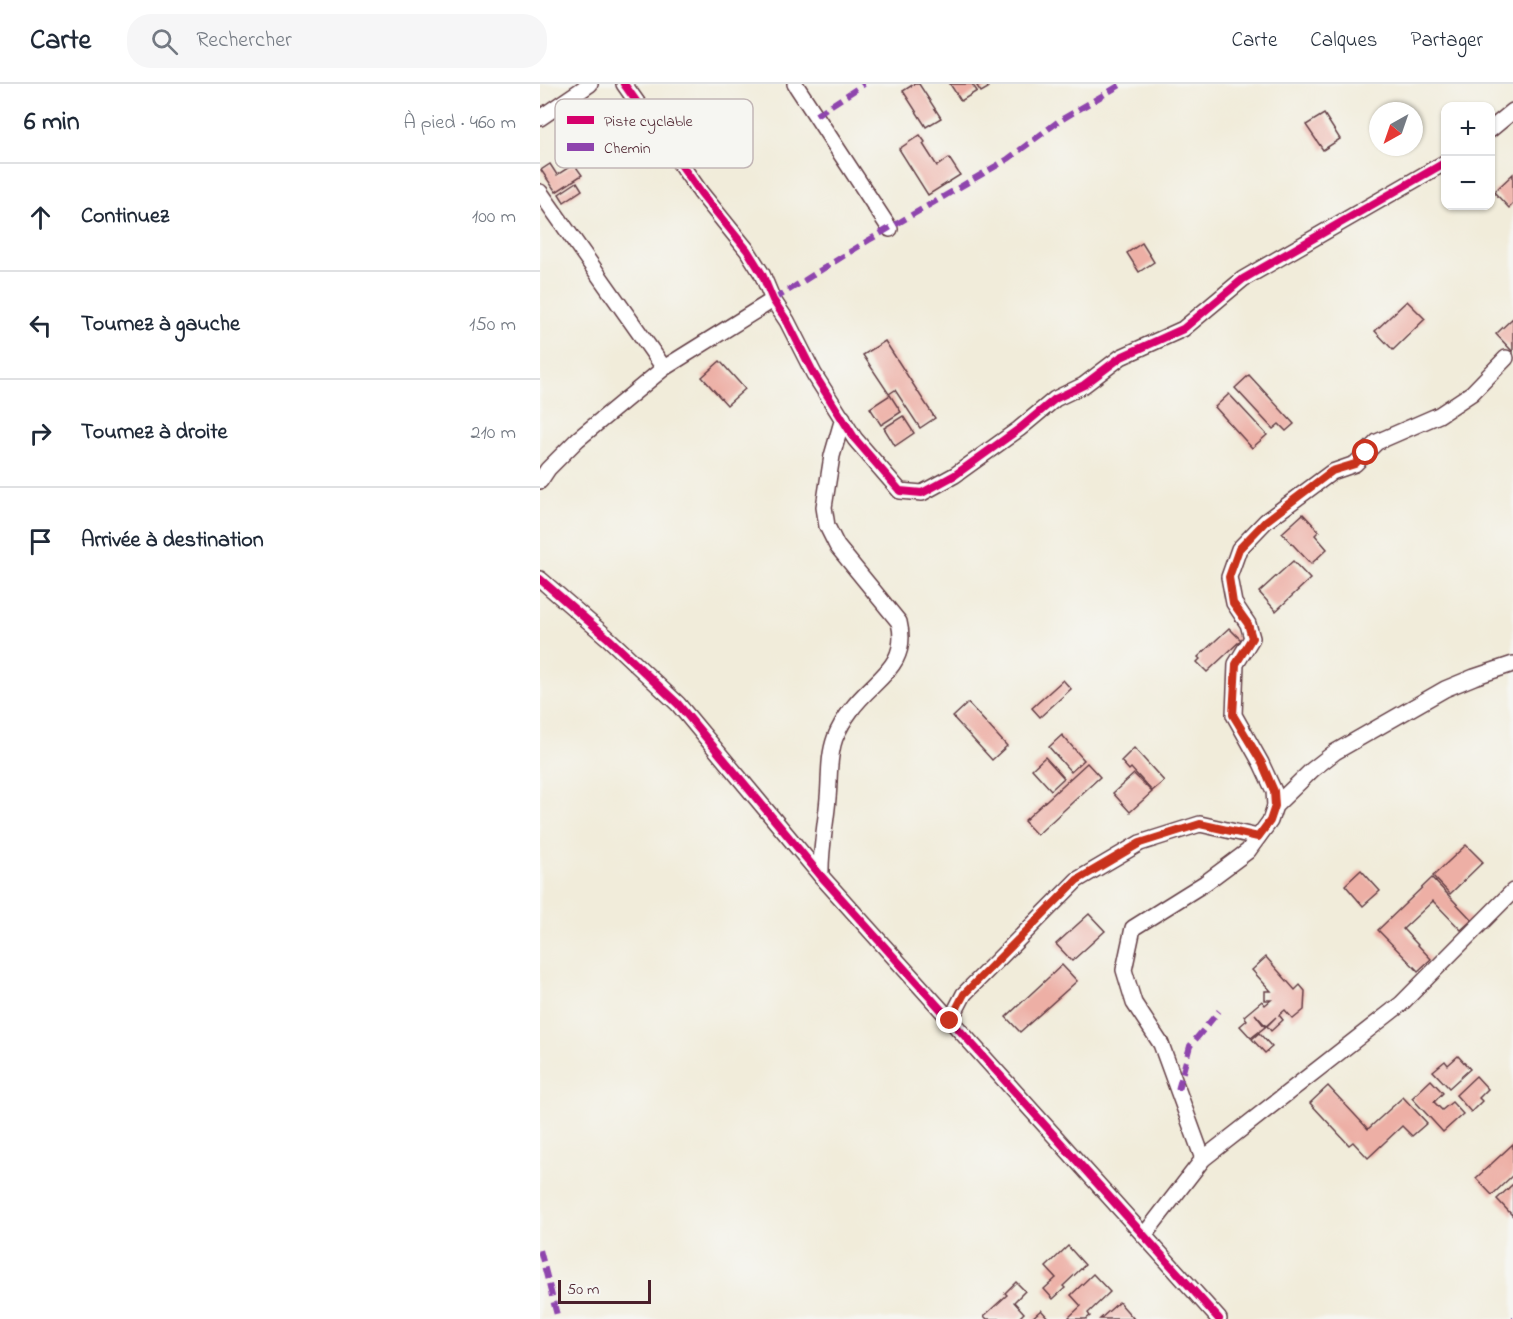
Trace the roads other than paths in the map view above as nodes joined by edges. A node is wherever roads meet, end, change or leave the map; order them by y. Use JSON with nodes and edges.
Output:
{"nodes":[{"id":1,"x":590,"y":84,"type":"edge"},
{"id":2,"x":624,"y":84,"type":"edge"},
{"id":3,"x":795,"y":84,"type":"edge"},
{"id":4,"x":568,"y":99,"type":"edge"},
{"id":5,"x":635,"y":99,"type":"edge"},
{"id":6,"x":555,"y":108,"type":"edge"},
{"id":7,"x":1513,"y":111,"type":"edge"},
{"id":8,"x":540,"y":118,"type":"edge"},
{"id":9,"x":1495,"y":127,"type":"edge"},
{"id":10,"x":1441,"y":165,"type":"edge"},
{"id":11,"x":683,"y":168,"type":"edge"},
{"id":12,"x":540,"y":192,"type":"edge"},
{"id":13,"x":890,"y":229,"type":"dead end"},
{"id":14,"x":773,"y":300,"type":"junction"},
{"id":15,"x":1506,"y":358,"type":"dead end"},
{"id":16,"x":664,"y":368,"type":"junction"},
{"id":17,"x":843,"y":418,"type":"junction"},
{"id":18,"x":540,"y":481,"type":"edge"},
{"id":19,"x":540,"y":579,"type":"edge"},
{"id":20,"x":1513,"y":664,"type":"edge"},
{"id":21,"x":1275,"y":806,"type":"junction"},
{"id":22,"x":1258,"y":837,"type":"junction"},
{"id":23,"x":821,"y":876,"type":"junction"},
{"id":24,"x":1513,"y":891,"type":"edge"},
{"id":25,"x":950,"y":1021,"type":"junction"},
{"id":26,"x":1203,"y":1159,"type":"junction"},
{"id":27,"x":1145,"y":1234,"type":"junction"},
{"id":28,"x":1219,"y":1319,"type":"edge"}],
"edges":[{"from":1,"to":4,"type":"street"},
{"from":2,"to":5,"type":"street"},
{"from":3,"to":13,"type":"street"},
{"from":6,"to":8,"type":"street"},
{"from":7,"to":9,"type":"street"},
{"from":10,"to":17,"type":"street"},
{"from":11,"to":14,"type":"street"},
{"from":12,"to":16,"type":"street"},
{"from":14,"to":16,"type":"street"},
{"from":14,"to":17,"type":"street"},
{"from":15,"to":21,"type":"street"},
{"from":16,"to":18,"type":"street"},
{"from":17,"to":23,"type":"street"},
{"from":19,"to":23,"type":"street"},
{"from":20,"to":21,"type":"street"},
{"from":21,"to":22,"type":"street"},
{"from":22,"to":25,"type":"street"},
{"from":22,"to":26,"type":"street"},
{"from":23,"to":25,"type":"street"},
{"from":24,"to":26,"type":"street"},
{"from":25,"to":27,"type":"street"},
{"from":26,"to":27,"type":"street"},
{"from":27,"to":28,"type":"street"}]}
